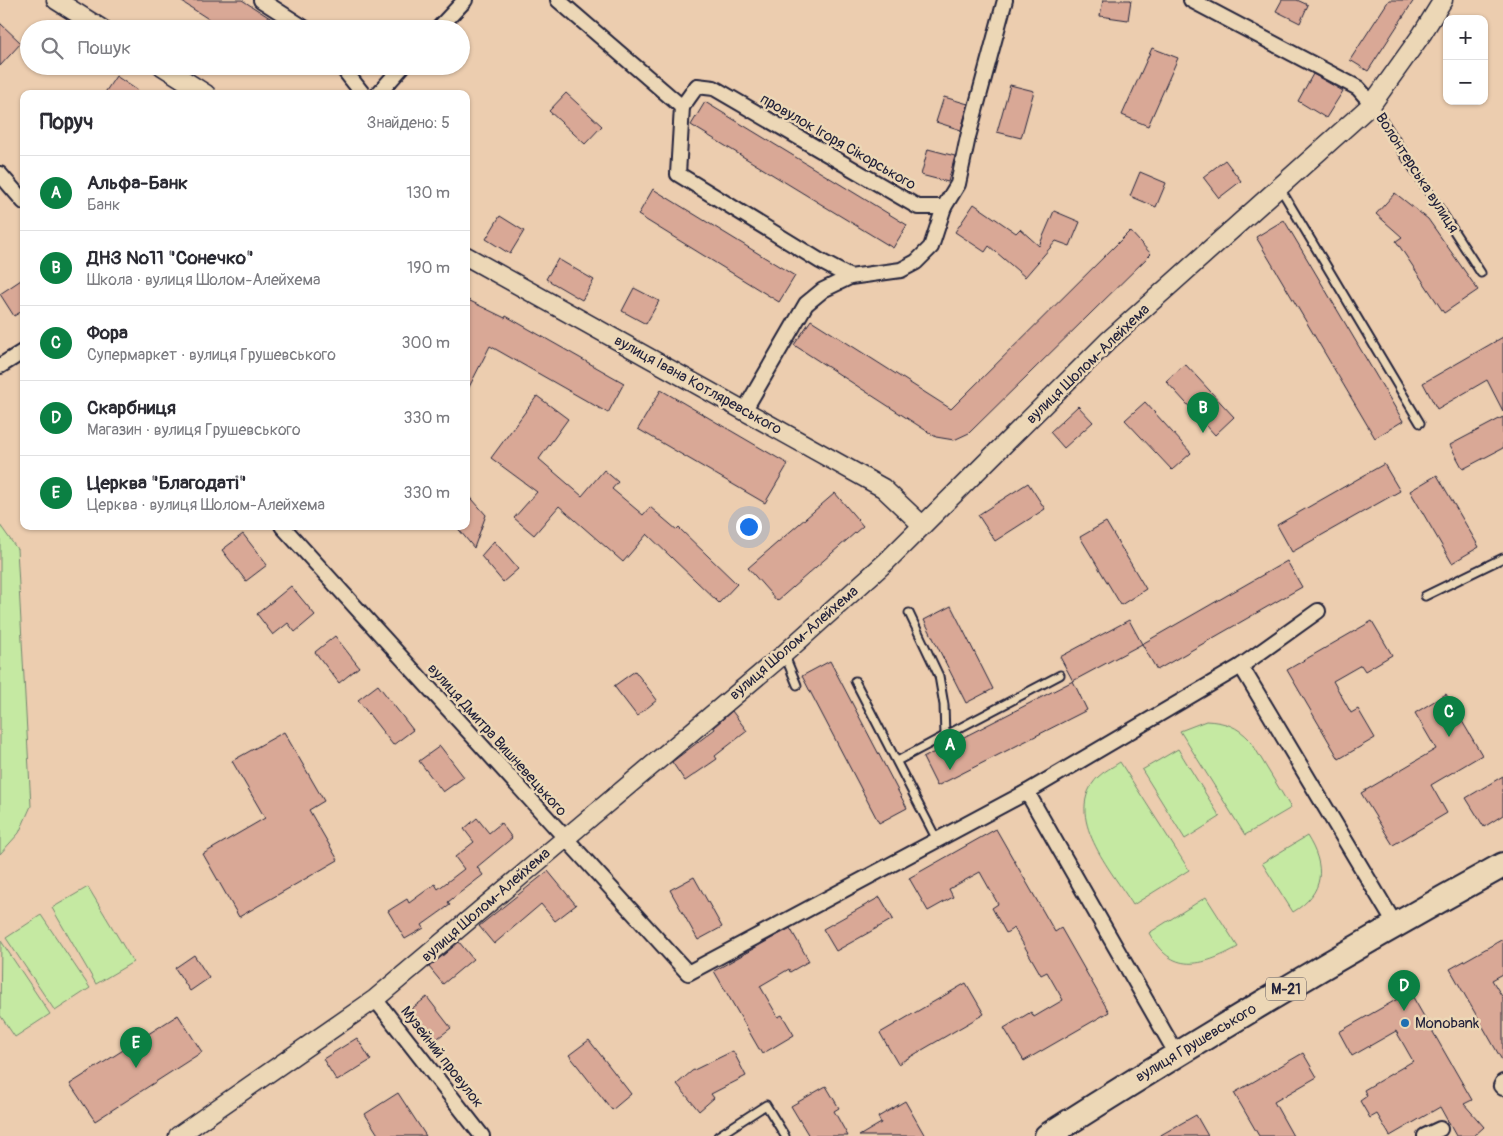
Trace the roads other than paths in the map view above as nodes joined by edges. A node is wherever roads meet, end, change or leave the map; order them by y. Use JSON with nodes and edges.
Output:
{"nodes":[{"id":1,"x":56,"y":0,"type":"edge"},
{"id":2,"x":262,"y":0,"type":"edge"},
{"id":3,"x":465,"y":0,"type":"edge"},
{"id":4,"x":558,"y":0,"type":"edge"},
{"id":5,"x":1005,"y":0,"type":"edge"},
{"id":6,"x":1191,"y":0,"type":"edge"},
{"id":7,"x":1443,"y":0,"type":"edge"},
{"id":8,"x":88,"y":20,"type":"edge"},
{"id":9,"x":292,"y":20,"type":"edge"},
{"id":10,"x":446,"y":20,"type":"edge"},
{"id":11,"x":176,"y":75,"type":"edge"},
{"id":12,"x":348,"y":75,"type":"edge"},
{"id":13,"x":395,"y":75,"type":"edge"},
{"id":14,"x":200,"y":90,"type":"edge"},
{"id":15,"x":360,"y":90,"type":"edge"},
{"id":16,"x":382,"y":90,"type":"edge"},
{"id":17,"x":1372,"y":104,"type":"junction"},
{"id":18,"x":682,"y":107,"type":"junction"},
{"id":19,"x":0,"y":174,"type":"edge"},
{"id":20,"x":1278,"y":186,"type":"junction"},
{"id":21,"x":20,"y":197,"type":"edge"},
{"id":22,"x":944,"y":207,"type":"junction"},
{"id":23,"x":470,"y":258,"type":"edge"},
{"id":24,"x":1481,"y":273,"type":"dead end"},
{"id":25,"x":850,"y":277,"type":"junction"},
{"id":26,"x":20,"y":354,"type":"edge"},
{"id":27,"x":0,"y":366,"type":"edge"},
{"id":28,"x":744,"y":411,"type":"junction"},
{"id":29,"x":1420,"y":423,"type":"dead end"},
{"id":30,"x":922,"y":525,"type":"junction"},
{"id":31,"x":286,"y":530,"type":"edge"},
{"id":32,"x":1503,"y":558,"type":"edge"},
{"id":33,"x":1426,"y":596,"type":"dead end"},
{"id":34,"x":1318,"y":611,"type":"dead end"},
{"id":35,"x":909,"y":613,"type":"dead end"},
{"id":36,"x":784,"y":654,"type":"junction"},
{"id":37,"x":1241,"y":666,"type":"junction"},
{"id":38,"x":1060,"y":676,"type":"dead end"},
{"id":39,"x":855,"y":681,"type":"dead end"},
{"id":40,"x":797,"y":685,"type":"dead end"},
{"id":41,"x":945,"y":735,"type":"junction"},
{"id":42,"x":897,"y":761,"type":"junction"},
{"id":43,"x":1027,"y":792,"type":"junction"},
{"id":44,"x":564,"y":838,"type":"junction"},
{"id":45,"x":937,"y":840,"type":"junction"},
{"id":46,"x":1503,"y":865,"type":"edge"},
{"id":47,"x":1395,"y":924,"type":"junction"},
{"id":48,"x":375,"y":999,"type":"junction"},
{"id":49,"x":1176,"y":1053,"type":"junction"},
{"id":50,"x":1440,"y":1129,"type":"dead end"},
{"id":51,"x":178,"y":1136,"type":"edge"},
{"id":52,"x":482,"y":1136,"type":"edge"},
{"id":53,"x":718,"y":1136,"type":"edge"},
{"id":54,"x":784,"y":1136,"type":"edge"},
{"id":55,"x":1047,"y":1136,"type":"edge"},
{"id":56,"x":1425,"y":1136,"type":"edge"}],
"edges":[{"from":1,"to":8,"type":"street"},
{"from":2,"to":9,"type":"street"},
{"from":3,"to":10,"type":"street"},
{"from":4,"to":18,"type":"street"},
{"from":5,"to":22,"type":"street"},
{"from":6,"to":17,"type":"street"},
{"from":7,"to":17,"type":"street","name":"Волонтерська вулиця"},
{"from":11,"to":14,"type":"street"},
{"from":12,"to":15,"type":"street"},
{"from":13,"to":16,"type":"street"},
{"from":17,"to":20,"type":"street","name":"вулиця Шолом-Алейхема"},
{"from":17,"to":24,"type":"lane","name":"Волонтерська вулиця"},
{"from":18,"to":22,"type":"street","name":"провулок Ігоря Сікорського"},
{"from":18,"to":25,"type":"street"},
{"from":19,"to":21,"type":"street"},
{"from":20,"to":29,"type":"lane"},
{"from":20,"to":30,"type":"street","name":"вулиця Шолом-Алейхема"},
{"from":22,"to":25,"type":"street"},
{"from":23,"to":28,"type":"street","name":"вулиця Івана Котляревського"},
{"from":25,"to":28,"type":"street"},
{"from":26,"to":27,"type":"street"},
{"from":28,"to":30,"type":"street","name":"вулиця Івана Котляревського"},
{"from":30,"to":36,"type":"street","name":"вулиця Шолом-Алейхема"},
{"from":31,"to":44,"type":"street","name":"вулиця Дмитра Вишневецького"},
{"from":32,"to":33,"type":"lane"},
{"from":34,"to":37,"type":"street"},
{"from":35,"to":41,"type":"lane"},
{"from":36,"to":40,"type":"lane"},
{"from":36,"to":44,"type":"street","name":"вулиця Шолом-Алейхема"},
{"from":37,"to":43,"type":"street"},
{"from":37,"to":47,"type":"street"},
{"from":38,"to":41,"type":"lane"},
{"from":39,"to":42,"type":"lane"},
{"from":41,"to":42,"type":"lane"},
{"from":42,"to":45,"type":"lane"},
{"from":43,"to":45,"type":"street"},
{"from":43,"to":49,"type":"street"},
{"from":44,"to":45,"type":"street","name":"вулиця Дмитра Вишневецького"},
{"from":44,"to":48,"type":"street","name":"вулиця Шолом-Алейхема"},
{"from":46,"to":47,"type":"highway","name":"вулиця Грушевського","number":"М-21"},
{"from":47,"to":49,"type":"highway","name":"вулиця Грушевського","number":"М-21"},
{"from":48,"to":51,"type":"street","name":"вулиця Шолом-Алейхема"},
{"from":48,"to":52,"type":"street","name":"Музейний провулок"},
{"from":49,"to":55,"type":"highway","name":"вулиця Грушевського","number":"М-21"},
{"from":50,"to":56,"type":"street"},
{"from":53,"to":54,"type":"lane"}]}
